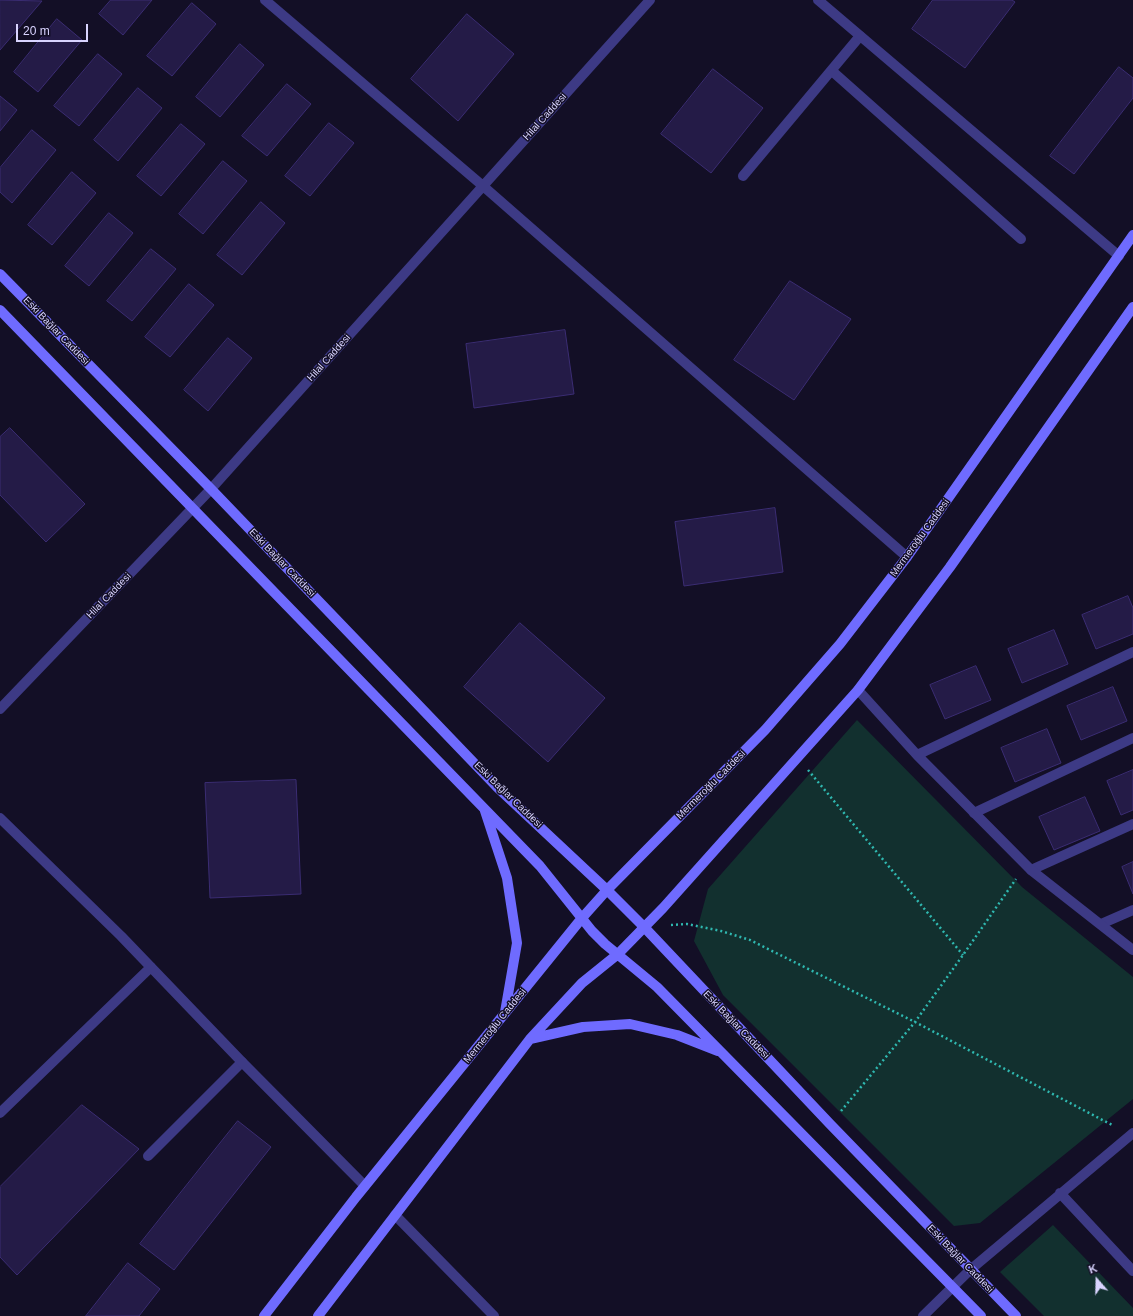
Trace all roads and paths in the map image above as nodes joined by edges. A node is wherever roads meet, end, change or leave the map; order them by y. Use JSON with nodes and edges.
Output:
{"nodes":[{"id":1,"x":265,"y":0,"type":"edge"},
{"id":2,"x":650,"y":0,"type":"edge"},
{"id":3,"x":818,"y":0,"type":"edge"},
{"id":4,"x":860,"y":36,"type":"junction"},
{"id":5,"x":832,"y":71,"type":"junction"},
{"id":6,"x":743,"y":176,"type":"dead end"},
{"id":7,"x":483,"y":186,"type":"junction"},
{"id":8,"x":1133,"y":235,"type":"edge"},
{"id":9,"x":1021,"y":239,"type":"dead end"},
{"id":10,"x":1119,"y":256,"type":"junction"},
{"id":11,"x":0,"y":274,"type":"edge"},
{"id":12,"x":1133,"y":307,"type":"edge"},
{"id":13,"x":0,"y":310,"type":"edge"},
{"id":14,"x":211,"y":489,"type":"junction"},
{"id":15,"x":193,"y":508,"type":"junction"},
{"id":16,"x":907,"y":557,"type":"junction"},
{"id":17,"x":1133,"y":652,"type":"edge"},
{"id":18,"x":858,"y":690,"type":"junction"},
{"id":19,"x":0,"y":709,"type":"edge"},
{"id":20,"x":1133,"y":738,"type":"edge"},
{"id":21,"x":917,"y":755,"type":"junction"},
{"id":22,"x":797,"y":758,"type":"junction"},
{"id":23,"x":485,"y":809,"type":"junction"},
{"id":24,"x":974,"y":813,"type":"junction"},
{"id":25,"x":0,"y":818,"type":"edge"},
{"id":26,"x":1133,"y":824,"type":"edge"},
{"id":27,"x":1028,"y":868,"type":"junction"},
{"id":28,"x":608,"y":890,"type":"junction"},
{"id":29,"x":1133,"y":910,"type":"edge"},
{"id":30,"x":582,"y":918,"type":"junction"},
{"id":31,"x":1101,"y":924,"type":"junction"},
{"id":32,"x":644,"y":928,"type":"junction"},
{"id":33,"x":1133,"y":950,"type":"edge"},
{"id":34,"x":618,"y":954,"type":"junction"},
{"id":35,"x":963,"y":955,"type":"junction"},
{"id":36,"x":151,"y":966,"type":"junction"},
{"id":37,"x":505,"y":1013,"type":"junction"},
{"id":38,"x":915,"y":1022,"type":"junction"},
{"id":39,"x":530,"y":1039,"type":"junction"},
{"id":40,"x":722,"y":1053,"type":"junction"},
{"id":41,"x":242,"y":1062,"type":"junction"},
{"id":42,"x":0,"y":1113,"type":"edge"},
{"id":43,"x":830,"y":1124,"type":"junction"},
{"id":44,"x":1132,"y":1134,"type":"edge"},
{"id":45,"x":148,"y":1156,"type":"dead end"},
{"id":46,"x":365,"y":1186,"type":"junction"},
{"id":47,"x":1060,"y":1194,"type":"junction"},
{"id":48,"x":395,"y":1215,"type":"junction"},
{"id":49,"x":970,"y":1270,"type":"junction"},
{"id":50,"x":1133,"y":1271,"type":"edge"},
{"id":51,"x":953,"y":1287,"type":"junction"},
{"id":52,"x":264,"y":1316,"type":"edge"},
{"id":53,"x":318,"y":1316,"type":"edge"},
{"id":54,"x":494,"y":1316,"type":"edge"},
{"id":55,"x":923,"y":1316,"type":"edge"},
{"id":56,"x":981,"y":1316,"type":"edge"},
{"id":57,"x":1016,"y":1316,"type":"edge"}],
"edges":[{"from":1,"to":7,"type":"street"},
{"from":2,"to":7,"type":"street","name":"Hilal Caddesi"},
{"from":3,"to":4,"type":"street"},
{"from":4,"to":5,"type":"street"},
{"from":4,"to":10,"type":"street"},
{"from":5,"to":6,"type":"street"},
{"from":5,"to":9,"type":"street"},
{"from":7,"to":14,"type":"street","name":"Hilal Caddesi"},
{"from":7,"to":16,"type":"street"},
{"from":8,"to":10,"type":"main road","name":"Mermeroğlu Caddesi"},
{"from":10,"to":16,"type":"main road","name":"Mermeroğlu Caddesi"},
{"from":11,"to":14,"type":"main road","name":"Eski Bağlar Caddesi"},
{"from":12,"to":18,"type":"main road"},
{"from":13,"to":15,"type":"main road"},
{"from":14,"to":15,"type":"street","name":"Hilal Caddesi"},
{"from":14,"to":28,"type":"main road","name":"Eski Bağlar Caddesi"},
{"from":15,"to":19,"type":"street","name":"Hilal Caddesi"},
{"from":15,"to":23,"type":"main road"},
{"from":16,"to":28,"type":"main road","name":"Mermeroğlu Caddesi"},
{"from":17,"to":21,"type":"street"},
{"from":18,"to":21,"type":"street"},
{"from":18,"to":22,"type":"main road"},
{"from":20,"to":24,"type":"street"},
{"from":21,"to":24,"type":"street"},
{"from":22,"to":32,"type":"main road"},
{"from":22,"to":35,"type":"path"},
{"from":23,"to":30,"type":"main road"},
{"from":23,"to":37,"type":"main road"},
{"from":24,"to":27,"type":"street"},
{"from":25,"to":36,"type":"street"},
{"from":26,"to":27,"type":"street"},
{"from":27,"to":31,"type":"street"},
{"from":27,"to":35,"type":"path"},
{"from":28,"to":30,"type":"main road","name":"Mermeroğlu Caddesi"},
{"from":28,"to":32,"type":"main road","name":"Eski Bağlar Caddesi"},
{"from":29,"to":31,"type":"street"},
{"from":30,"to":34,"type":"main road"},
{"from":30,"to":37,"type":"main road","name":"Mermeroğlu Caddesi"},
{"from":31,"to":33,"type":"street"},
{"from":32,"to":34,"type":"main road"},
{"from":32,"to":38,"type":"path"},
{"from":32,"to":43,"type":"main road","name":"Eski Bağlar Caddesi"},
{"from":34,"to":39,"type":"main road"},
{"from":34,"to":40,"type":"main road"},
{"from":35,"to":38,"type":"path"},
{"from":36,"to":41,"type":"street"},
{"from":36,"to":42,"type":"street"},
{"from":37,"to":46,"type":"main road","name":"Mermeroğlu Caddesi"},
{"from":38,"to":43,"type":"path"},
{"from":38,"to":44,"type":"path"},
{"from":39,"to":40,"type":"main road"},
{"from":39,"to":48,"type":"main road"},
{"from":40,"to":51,"type":"main road"},
{"from":41,"to":45,"type":"street"},
{"from":41,"to":46,"type":"street"},
{"from":43,"to":49,"type":"main road","name":"Eski Bağlar Caddesi"},
{"from":44,"to":47,"type":"street"},
{"from":46,"to":52,"type":"main road","name":"Mermeroğlu Caddesi"},
{"from":47,"to":49,"type":"street"},
{"from":47,"to":50,"type":"street"},
{"from":48,"to":53,"type":"main road"},
{"from":48,"to":54,"type":"street"},
{"from":49,"to":51,"type":"street"},
{"from":49,"to":57,"type":"main road","name":"Eski Bağlar Caddesi"},
{"from":51,"to":55,"type":"street"},
{"from":51,"to":56,"type":"main road"}]}
